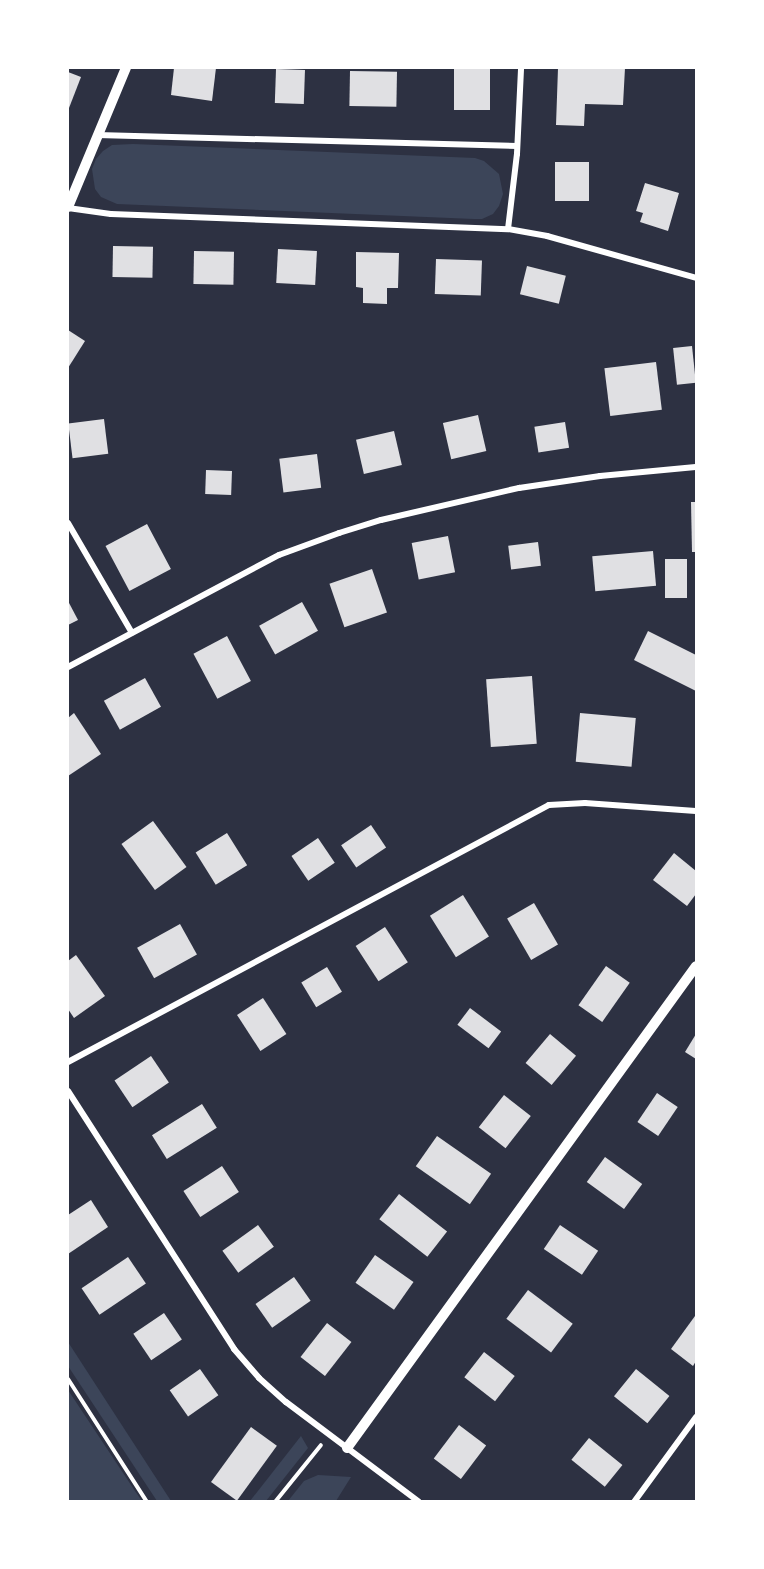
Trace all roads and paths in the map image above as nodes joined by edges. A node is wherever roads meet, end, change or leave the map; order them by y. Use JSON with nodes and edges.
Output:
{"nodes":[{"id":1,"x":126,"y":68,"type":"edge"},
{"id":2,"x":521,"y":68,"type":"edge"},
{"id":3,"x":97,"y":135,"type":"junction"},
{"id":4,"x":518,"y":146,"type":"junction"},
{"id":5,"x":68,"y":208,"type":"edge"},
{"id":6,"x":508,"y":229,"type":"junction"},
{"id":7,"x":696,"y":278,"type":"edge"},
{"id":8,"x":696,"y":467,"type":"edge"},
{"id":9,"x":68,"y":524,"type":"edge"},
{"id":10,"x":132,"y":633,"type":"junction"},
{"id":11,"x":68,"y":667,"type":"edge"},
{"id":12,"x":696,"y":811,"type":"edge"},
{"id":13,"x":696,"y":966,"type":"edge"},
{"id":14,"x":68,"y":1062,"type":"edge"},
{"id":15,"x":68,"y":1091,"type":"edge"},
{"id":16,"x":68,"y":1379,"type":"edge"},
{"id":17,"x":696,"y":1417,"type":"edge"},
{"id":18,"x":330,"y":1436,"type":"junction"},
{"id":19,"x":348,"y":1448,"type":"junction"},
{"id":20,"x":147,"y":1502,"type":"edge"},
{"id":21,"x":275,"y":1502,"type":"edge"},
{"id":22,"x":419,"y":1502,"type":"edge"},
{"id":23,"x":634,"y":1502,"type":"edge"}],
"edges":[{"from":1,"to":3,"type":"street"},
{"from":2,"to":4,"type":"street"},
{"from":3,"to":4,"type":"street"},
{"from":3,"to":5,"type":"street"},
{"from":4,"to":6,"type":"street"},
{"from":5,"to":6,"type":"street"},
{"from":6,"to":7,"type":"street"},
{"from":8,"to":10,"type":"street"},
{"from":9,"to":10,"type":"street"},
{"from":10,"to":11,"type":"street"},
{"from":12,"to":14,"type":"street"},
{"from":13,"to":19,"type":"street"},
{"from":15,"to":18,"type":"street"},
{"from":16,"to":20,"type":"path"},
{"from":17,"to":23,"type":"street"},
{"from":18,"to":19,"type":"street"},
{"from":18,"to":21,"type":"path"},
{"from":19,"to":22,"type":"street"}]}
